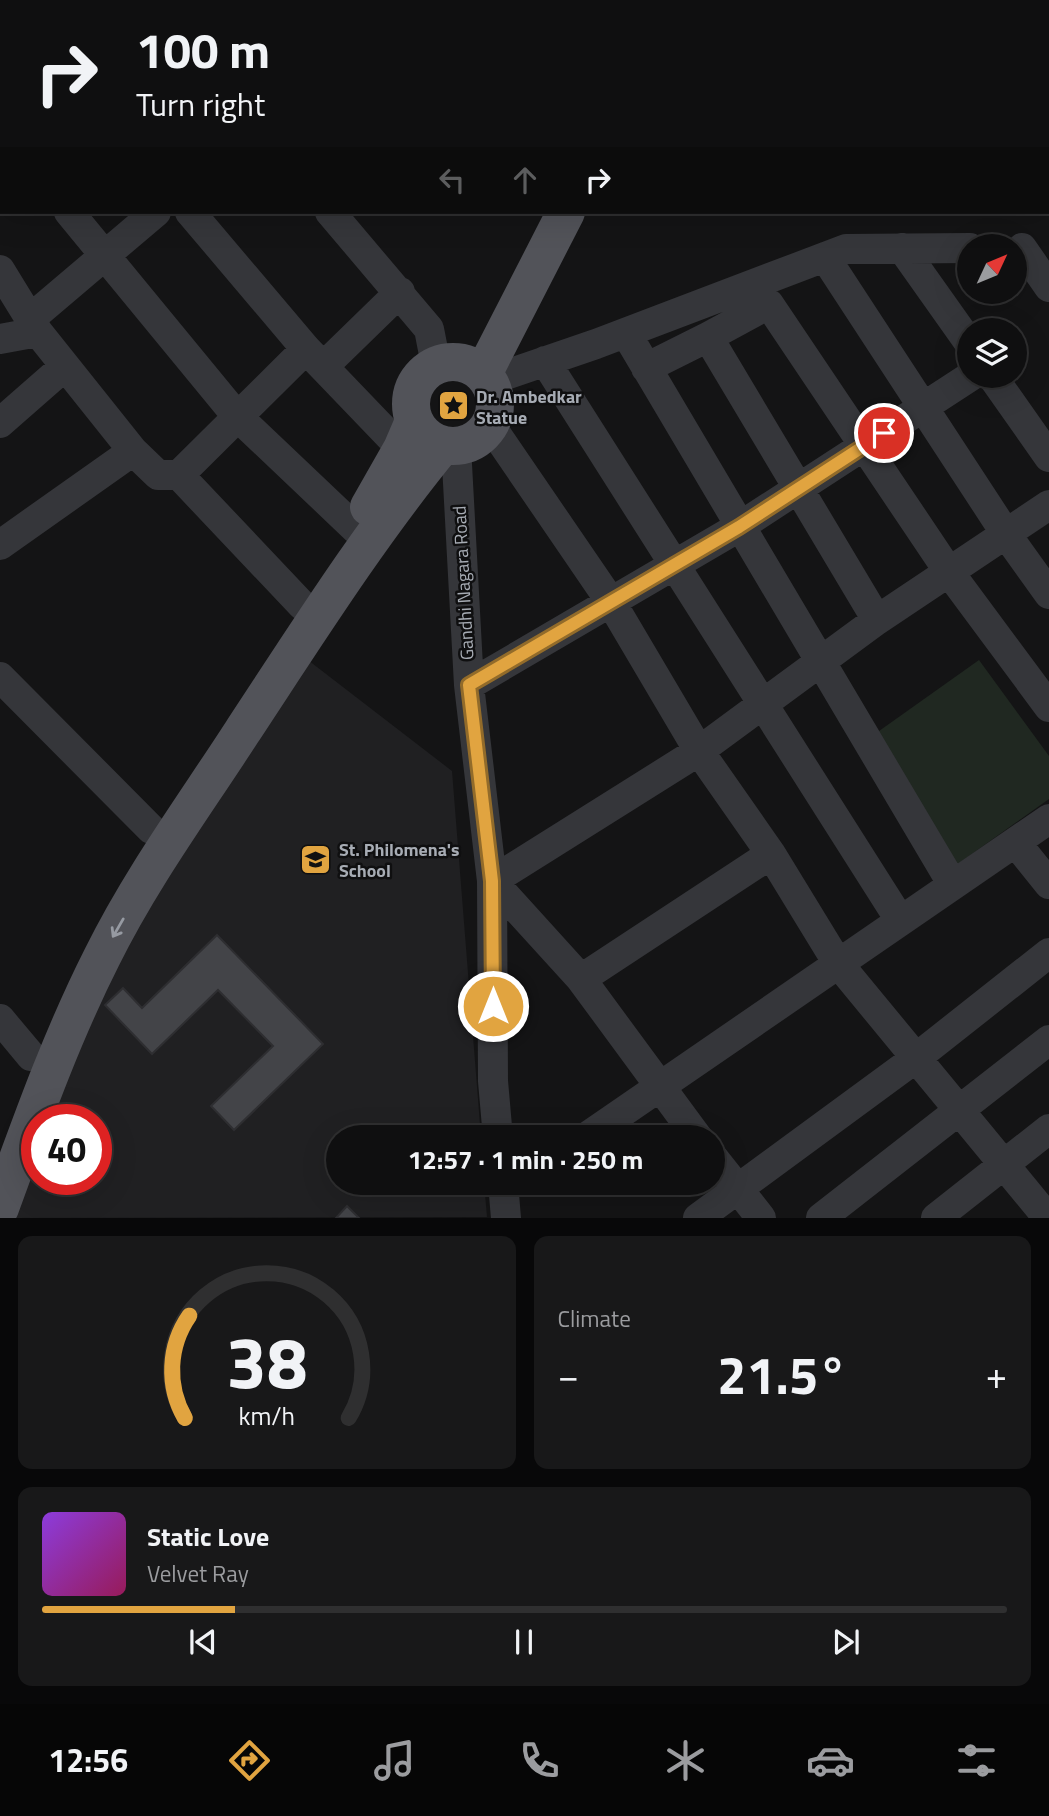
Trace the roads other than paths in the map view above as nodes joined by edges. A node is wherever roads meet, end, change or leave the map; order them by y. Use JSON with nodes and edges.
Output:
{"nodes":[{"id":1,"x":71,"y":214,"type":"edge"},
{"id":2,"x":154,"y":214,"type":"edge"},
{"id":3,"x":192,"y":214,"type":"edge"},
{"id":4,"x":332,"y":214,"type":"edge"},
{"id":5,"x":540,"y":214,"type":"edge"},
{"id":6,"x":565,"y":214,"type":"edge"},
{"id":7,"x":902,"y":247,"type":"junction"},
{"id":8,"x":1029,"y":247,"type":"edge"},
{"id":9,"x":957,"y":248,"type":"edge"},
{"id":10,"x":104,"y":256,"type":"junction"},
{"id":11,"x":825,"y":257,"type":"junction"},
{"id":12,"x":0,"y":270,"type":"edge"},
{"id":13,"x":1049,"y":287,"type":"edge"},
{"id":14,"x":400,"y":292,"type":"junction"},
{"id":15,"x":34,"y":325,"type":"junction"},
{"id":16,"x":957,"y":325,"type":"edge"},
{"id":17,"x":626,"y":333,"type":"junction"},
{"id":18,"x":708,"y":337,"type":"junction"},
{"id":19,"x":0,"y":339,"type":"edge"},
{"id":20,"x":315,"y":358,"type":"junction"},
{"id":21,"x":545,"y":361,"type":"junction"},
{"id":22,"x":65,"y":366,"type":"junction"},
{"id":23,"x":646,"y":368,"type":"junction"},
{"id":24,"x":467,"y":370,"type":"junction"},
{"id":25,"x":957,"y":385,"type":"edge"},
{"id":26,"x":1000,"y":388,"type":"edge"},
{"id":27,"x":923,"y":407,"type":"junction"},
{"id":28,"x":236,"y":415,"type":"junction"},
{"id":29,"x":0,"y":423,"type":"edge"},
{"id":30,"x":490,"y":425,"type":"junction"},
{"id":31,"x":408,"y":435,"type":"junction"},
{"id":32,"x":450,"y":446,"type":"junction"},
{"id":33,"x":864,"y":446,"type":"junction"},
{"id":34,"x":133,"y":452,"type":"junction"},
{"id":35,"x":1049,"y":457,"type":"edge"},
{"id":36,"x":179,"y":475,"type":"junction"},
{"id":37,"x":798,"y":489,"type":"junction"},
{"id":38,"x":1049,"y":505,"type":"edge"},
{"id":39,"x":739,"y":527,"type":"junction"},
{"id":40,"x":356,"y":529,"type":"junction"},
{"id":41,"x":1006,"y":534,"type":"junction"},
{"id":42,"x":0,"y":545,"type":"edge"},
{"id":43,"x":676,"y":565,"type":"junction"},
{"id":44,"x":949,"y":572,"type":"junction"},
{"id":45,"x":1049,"y":594,"type":"edge"},
{"id":46,"x":611,"y":602,"type":"junction"},
{"id":47,"x":302,"y":605,"type":"junction"},
{"id":48,"x":877,"y":620,"type":"junction"},
{"id":49,"x":819,"y":664,"type":"junction"},
{"id":50,"x":0,"y":677,"type":"edge"},
{"id":51,"x":469,"y":685,"type":"junction"},
{"id":52,"x":763,"y":706,"type":"junction"},
{"id":53,"x":1049,"y":707,"type":"edge"},
{"id":54,"x":699,"y":751,"type":"junction"},
{"id":55,"x":1049,"y":819,"type":"edge"},
{"id":56,"x":151,"y":828,"type":"junction"},
{"id":57,"x":1016,"y":843,"type":"junction"},
{"id":58,"x":771,"y":855,"type":"junction"},
{"id":59,"x":492,"y":881,"type":"junction"},
{"id":60,"x":1049,"y":884,"type":"edge"},
{"id":61,"x":953,"y":885,"type":"junction"},
{"id":62,"x":900,"y":920,"type":"junction"},
{"id":63,"x":1049,"y":953,"type":"edge"},
{"id":64,"x":837,"y":962,"type":"junction"},
{"id":65,"x":581,"y":979,"type":"junction"},
{"id":66,"x":0,"y":1019,"type":"edge"},
{"id":67,"x":1049,"y":1040,"type":"edge"},
{"id":68,"x":31,"y":1056,"type":"junction"},
{"id":69,"x":916,"y":1058,"type":"junction"},
{"id":70,"x":660,"y":1087,"type":"junction"},
{"id":71,"x":960,"y":1112,"type":"junction"},
{"id":72,"x":497,"y":1125,"type":"edge"},
{"id":73,"x":604,"y":1125,"type":"edge"},
{"id":74,"x":688,"y":1125,"type":"edge"},
{"id":75,"x":1049,"y":1129,"type":"edge"},
{"id":76,"x":0,"y":1141,"type":"edge"},
{"id":77,"x":1004,"y":1166,"type":"junction"},
{"id":78,"x":725,"y":1173,"type":"edge"},
{"id":79,"x":737,"y":1189,"type":"junction"},
{"id":80,"x":0,"y":1208,"type":"edge"},
{"id":81,"x":698,"y":1217,"type":"edge"},
{"id":82,"x":761,"y":1217,"type":"edge"},
{"id":83,"x":821,"y":1217,"type":"edge"},
{"id":84,"x":936,"y":1217,"type":"edge"},
{"id":85,"x":1048,"y":1217,"type":"edge"}],
"edges":[{"from":1,"to":10,"type":"street"},
{"from":2,"to":10,"type":"street"},
{"from":3,"to":20,"type":"street"},
{"from":4,"to":14,"type":"street"},
{"from":5,"to":24,"type":"main road"},
{"from":6,"to":24,"type":"main road"},
{"from":7,"to":9,"type":"street"},
{"from":7,"to":11,"type":"street"},
{"from":7,"to":16,"type":"street"},
{"from":8,"to":13,"type":"street"},
{"from":10,"to":15,"type":"street"},
{"from":10,"to":28,"type":"street"},
{"from":11,"to":17,"type":"street"},
{"from":11,"to":27,"type":"street"},
{"from":12,"to":15,"type":"street"},
{"from":14,"to":20,"type":"street"},
{"from":14,"to":24,"type":"street"},
{"from":15,"to":19,"type":"street"},
{"from":15,"to":22,"type":"street"},
{"from":17,"to":21,"type":"street"},
{"from":17,"to":23,"type":"street"},
{"from":18,"to":23,"type":"street"},
{"from":18,"to":33,"type":"street"},
{"from":18,"to":37,"type":"street"},
{"from":20,"to":28,"type":"street"},
{"from":20,"to":31,"type":"street"},
{"from":21,"to":24,"type":"street"},
{"from":21,"to":43,"type":"street"},
{"from":22,"to":29,"type":"street"},
{"from":22,"to":34,"type":"street"},
{"from":23,"to":39,"type":"street"},
{"from":24,"to":30,"type":"main road"},
{"from":24,"to":31,"type":"main road"},
{"from":25,"to":27,"type":"street"},
{"from":26,"to":35,"type":"street"},
{"from":27,"to":33,"type":"street"},
{"from":27,"to":41,"type":"street"},
{"from":28,"to":36,"type":"street"},
{"from":28,"to":40,"type":"street"},
{"from":30,"to":32,"type":"main road"},
{"from":30,"to":46,"type":"street"},
{"from":31,"to":32,"type":"main road"},
{"from":31,"to":40,"type":"main road"},
{"from":32,"to":51,"type":"street","name":"Gandhi Nagara Road"},
{"from":32,"to":80,"type":"main road","one_way":true},
{"from":33,"to":37,"type":"street"},
{"from":33,"to":44,"type":"street"},
{"from":34,"to":36,"type":"street"},
{"from":34,"to":42,"type":"street"},
{"from":36,"to":47,"type":"street"},
{"from":37,"to":39,"type":"street"},
{"from":37,"to":48,"type":"street"},
{"from":38,"to":41,"type":"street"},
{"from":39,"to":43,"type":"street"},
{"from":39,"to":49,"type":"street"},
{"from":40,"to":47,"type":"main road"},
{"from":41,"to":44,"type":"street"},
{"from":41,"to":45,"type":"street"},
{"from":43,"to":46,"type":"street"},
{"from":43,"to":52,"type":"street"},
{"from":44,"to":48,"type":"street"},
{"from":44,"to":53,"type":"street"},
{"from":46,"to":51,"type":"street"},
{"from":46,"to":54,"type":"street"},
{"from":47,"to":56,"type":"main road"},
{"from":48,"to":49,"type":"street"},
{"from":49,"to":52,"type":"street"},
{"from":49,"to":61,"type":"street"},
{"from":50,"to":56,"type":"street"},
{"from":51,"to":59,"type":"street","name":"Gandhi Nagara Road"},
{"from":52,"to":54,"type":"street"},
{"from":52,"to":62,"type":"street"},
{"from":54,"to":58,"type":"street"},
{"from":54,"to":59,"type":"street"},
{"from":55,"to":57,"type":"street"},
{"from":56,"to":68,"type":"main road"},
{"from":57,"to":60,"type":"street"},
{"from":57,"to":61,"type":"street"},
{"from":58,"to":64,"type":"street"},
{"from":58,"to":65,"type":"street"},
{"from":59,"to":65,"type":"street"},
{"from":59,"to":72,"type":"street","name":"Gandhi Nagara Road"},
{"from":61,"to":62,"type":"street"},
{"from":62,"to":64,"type":"street"},
{"from":63,"to":69,"type":"street"},
{"from":64,"to":69,"type":"street"},
{"from":64,"to":70,"type":"street"},
{"from":65,"to":70,"type":"street"},
{"from":66,"to":68,"type":"street"},
{"from":67,"to":71,"type":"street"},
{"from":68,"to":76,"type":"main road"},
{"from":69,"to":71,"type":"street"},
{"from":69,"to":79,"type":"street"},
{"from":70,"to":73,"type":"street"},
{"from":70,"to":74,"type":"street"},
{"from":71,"to":77,"type":"street"},
{"from":71,"to":83,"type":"street"},
{"from":75,"to":77,"type":"street"},
{"from":77,"to":84,"type":"street"},
{"from":77,"to":85,"type":"street"},
{"from":78,"to":79,"type":"street"},
{"from":79,"to":81,"type":"street"},
{"from":79,"to":82,"type":"street"}]}
